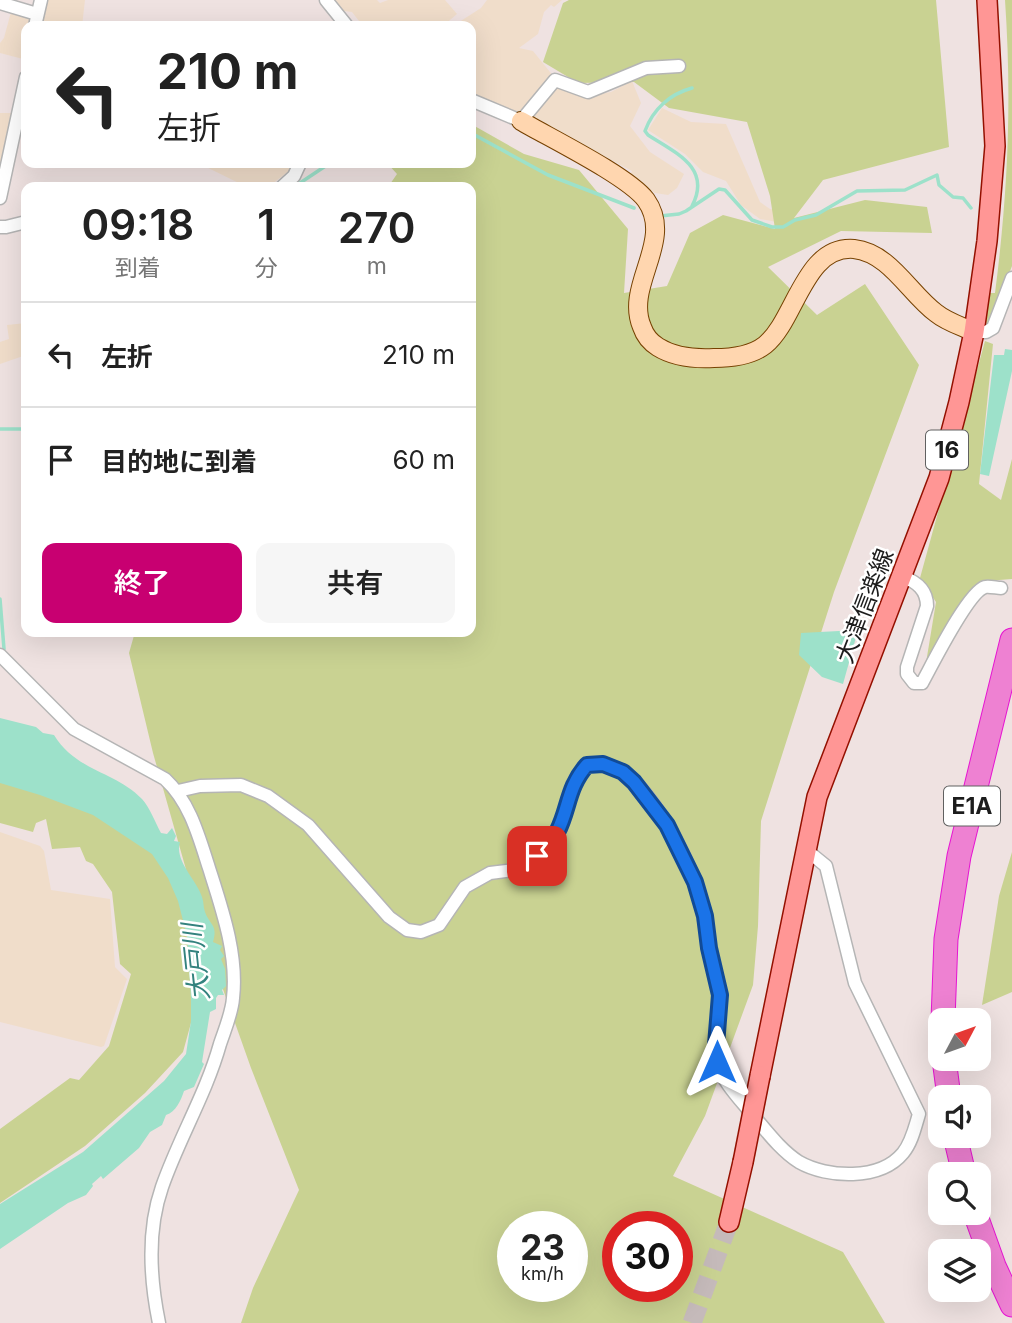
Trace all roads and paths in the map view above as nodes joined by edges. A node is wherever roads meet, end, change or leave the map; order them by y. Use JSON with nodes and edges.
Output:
{"nodes":[{"id":1,"x":41,"y":0,"type":"edge"},
{"id":2,"x":326,"y":0,"type":"edge"},
{"id":3,"x":987,"y":0,"type":"edge"},
{"id":4,"x":0,"y":3,"type":"edge"},
{"id":5,"x":36,"y":20,"type":"edge"},
{"id":6,"x":343,"y":21,"type":"edge"},
{"id":7,"x":679,"y":66,"type":"dead end"},
{"id":8,"x":476,"y":102,"type":"edge"},
{"id":9,"x":21,"y":112,"type":"edge"},
{"id":10,"x":521,"y":121,"type":"junction"},
{"id":11,"x":298,"y":168,"type":"edge"},
{"id":12,"x":288,"y":182,"type":"edge"},
{"id":13,"x":0,"y":198,"type":"edge"},
{"id":14,"x":21,"y":224,"type":"edge"},
{"id":15,"x":0,"y":227,"type":"edge"},
{"id":16,"x":1012,"y":278,"type":"edge"},
{"id":17,"x":974,"y":332,"type":"junction"},
{"id":18,"x":903,"y":577,"type":"junction"},
{"id":19,"x":1001,"y":588,"type":"dead end"},
{"id":20,"x":1012,"y":640,"type":"edge"},
{"id":21,"x":0,"y":655,"type":"edge"},
{"id":22,"x":178,"y":791,"type":"junction"},
{"id":23,"x":805,"y":849,"type":"junction"},
{"id":24,"x":943,"y":1008,"type":"edge"},
{"id":25,"x":729,"y":1222,"type":"tunnel mouth"},
{"id":26,"x":979,"y":1225,"type":"edge"},
{"id":27,"x":1011,"y":1303,"type":"edge"},
{"id":28,"x":159,"y":1323,"type":"edge"}],
"edges":[{"from":1,"to":5,"type":"street"},
{"from":2,"to":6,"type":"street"},
{"from":3,"to":17,"type":"main road","name":"大津信楽線","number":"16"},
{"from":4,"to":5,"type":"street"},
{"from":7,"to":10,"type":"street"},
{"from":8,"to":10,"type":"street"},
{"from":9,"to":13,"type":"street"},
{"from":10,"to":17,"type":"street"},
{"from":11,"to":12,"type":"street"},
{"from":14,"to":15,"type":"street"},
{"from":16,"to":17,"type":"street"},
{"from":17,"to":18,"type":"main road","name":"大津信楽線","number":"16"},
{"from":18,"to":19,"type":"street"},
{"from":18,"to":23,"type":"main road","name":"大津信楽線","number":"16"},
{"from":20,"to":24,"type":"highway","number":"E1A"},
{"from":21,"to":22,"type":"street"},
{"from":22,"to":23,"type":"street"},
{"from":22,"to":28,"type":"street"},
{"from":23,"to":25,"type":"main road","name":"大津信楽線","number":"16","bridge":true},
{"from":26,"to":27,"type":"highway"}]}
